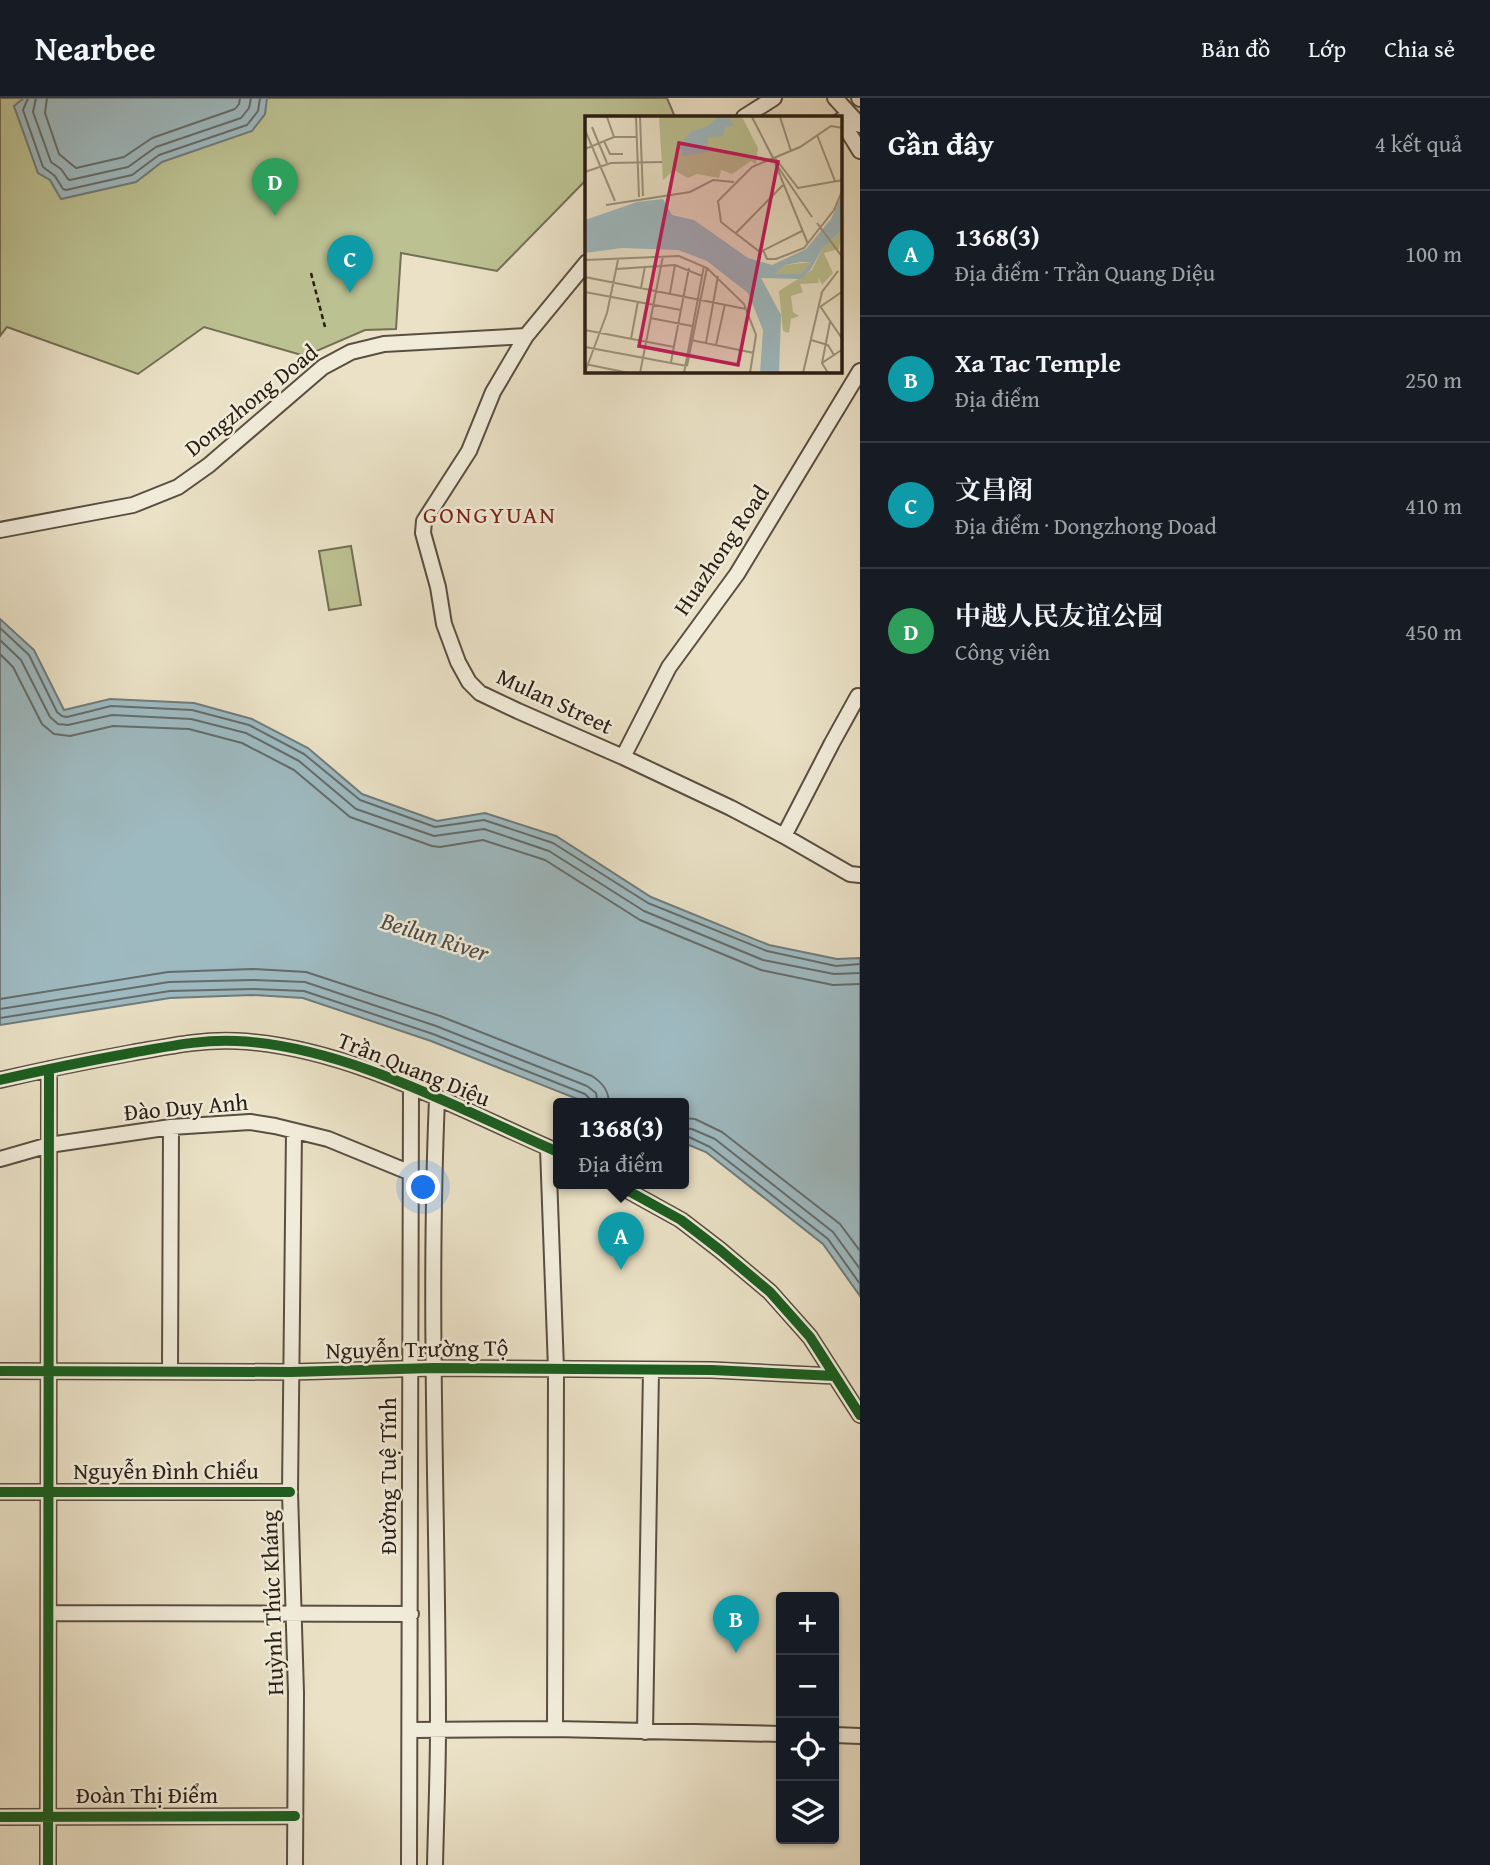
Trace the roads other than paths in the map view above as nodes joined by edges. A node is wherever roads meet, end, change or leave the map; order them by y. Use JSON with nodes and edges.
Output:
{"nodes":[{"id":1,"x":774,"y":98,"type":"edge"},
{"id":2,"x":827,"y":98,"type":"edge"},
{"id":3,"x":835,"y":98,"type":"edge"},
{"id":4,"x":746,"y":116,"type":"edge"},
{"id":5,"x":838,"y":116,"type":"edge"},
{"id":6,"x":842,"y":122,"type":"edge"},
{"id":7,"x":860,"y":125,"type":"edge"},
{"id":8,"x":860,"y":151,"type":"edge"},
{"id":9,"x":585,"y":264,"type":"edge"},
{"id":10,"x":526,"y":336,"type":"junction"},
{"id":11,"x":860,"y":371,"type":"edge"},
{"id":12,"x":0,"y":530,"type":"edge"},
{"id":13,"x":858,"y":696,"type":"dead end"},
{"id":14,"x":623,"y":757,"type":"junction"},
{"id":15,"x":784,"y":836,"type":"junction"},
{"id":16,"x":855,"y":875,"type":"edge"},
{"id":17,"x":49,"y":1069,"type":"junction"},
{"id":18,"x":0,"y":1080,"type":"edge"},
{"id":19,"x":411,"y":1087,"type":"junction"},
{"id":20,"x":437,"y":1099,"type":"junction"},
{"id":21,"x":171,"y":1127,"type":"junction"},
{"id":22,"x":294,"y":1131,"type":"junction"},
{"id":23,"x":49,"y":1145,"type":"junction"},
{"id":24,"x":553,"y":1150,"type":"edge"},
{"id":25,"x":0,"y":1159,"type":"edge"},
{"id":26,"x":411,"y":1173,"type":"junction"},
{"id":27,"x":553,"y":1189,"type":"edge"},
{"id":28,"x":625,"y":1189,"type":"edge"},
{"id":29,"x":411,"y":1368,"type":"junction"},
{"id":30,"x":433,"y":1368,"type":"junction"},
{"id":31,"x":555,"y":1369,"type":"junction"},
{"id":32,"x":652,"y":1370,"type":"junction"},
{"id":33,"x":0,"y":1371,"type":"edge"},
{"id":34,"x":49,"y":1371,"type":"junction"},
{"id":35,"x":170,"y":1371,"type":"junction"},
{"id":36,"x":291,"y":1372,"type":"junction"},
{"id":37,"x":835,"y":1376,"type":"junction"},
{"id":38,"x":860,"y":1415,"type":"edge"},
{"id":39,"x":0,"y":1492,"type":"edge"},
{"id":40,"x":49,"y":1492,"type":"junction"},
{"id":41,"x":290,"y":1492,"type":"junction"},
{"id":42,"x":49,"y":1613,"type":"junction"},
{"id":43,"x":293,"y":1614,"type":"junction"},
{"id":44,"x":411,"y":1614,"type":"junction"},
{"id":45,"x":438,"y":1729,"type":"junction"},
{"id":46,"x":410,"y":1730,"type":"junction"},
{"id":47,"x":555,"y":1730,"type":"junction"},
{"id":48,"x":645,"y":1732,"type":"junction"},
{"id":49,"x":776,"y":1734,"type":"edge"},
{"id":50,"x":839,"y":1735,"type":"edge"},
{"id":51,"x":860,"y":1736,"type":"edge"},
{"id":52,"x":49,"y":1816,"type":"junction"},
{"id":53,"x":295,"y":1816,"type":"junction"},
{"id":54,"x":0,"y":1817,"type":"edge"},
{"id":55,"x":48,"y":1865,"type":"edge"},
{"id":56,"x":295,"y":1865,"type":"edge"},
{"id":57,"x":410,"y":1865,"type":"edge"},
{"id":58,"x":435,"y":1865,"type":"edge"}],
"edges":[{"from":1,"to":4,"type":"street"},
{"from":2,"to":5,"type":"street"},
{"from":3,"to":7,"type":"street"},
{"from":6,"to":8,"type":"street"},
{"from":9,"to":10,"type":"street"},
{"from":10,"to":12,"type":"street","name":"Dongzhong Doad"},
{"from":10,"to":14,"type":"street","name":"Mulan Street"},
{"from":11,"to":14,"type":"street","name":"Huazhong Road"},
{"from":13,"to":15,"type":"street"},
{"from":14,"to":15,"type":"street","name":"Mulan Street"},
{"from":15,"to":16,"type":"street","name":"Mulan Street"},
{"from":17,"to":18,"type":"street","name":"Trần Quang Diệu"},
{"from":17,"to":19,"type":"street","name":"Trần Quang Diệu"},
{"from":17,"to":23,"type":"street"},
{"from":19,"to":20,"type":"street","name":"Trần Quang Diệu"},
{"from":19,"to":26,"type":"street","name":"Đường Tuệ Tĩnh"},
{"from":20,"to":24,"type":"street","name":"Trần Quang Diệu"},
{"from":20,"to":30,"type":"street","name":"Đường Tuệ Tĩnh"},
{"from":21,"to":22,"type":"street","name":"Đào Duy Anh"},
{"from":21,"to":23,"type":"street","name":"Đào Duy Anh"},
{"from":21,"to":35,"type":"street"},
{"from":22,"to":26,"type":"street","name":"Đào Duy Anh"},
{"from":22,"to":36,"type":"street","name":"Huỳnh Thúc Kháng"},
{"from":23,"to":25,"type":"street","name":"Đào Duy Anh"},
{"from":23,"to":34,"type":"street"},
{"from":26,"to":29,"type":"street","name":"Đường Tuệ Tĩnh"},
{"from":27,"to":31,"type":"street"},
{"from":28,"to":37,"type":"street"},
{"from":29,"to":30,"type":"street","name":"Nguyễn Trường Tộ"},
{"from":29,"to":36,"type":"street","name":"Nguyễn Trường Tộ"},
{"from":29,"to":44,"type":"street","name":"Đường Tuệ Tĩnh"},
{"from":30,"to":31,"type":"street","name":"Nguyễn Trường Tộ"},
{"from":30,"to":45,"type":"street","name":"Đường Tuệ Tĩnh"},
{"from":31,"to":32,"type":"street","name":"Nguyễn Trường Tộ"},
{"from":31,"to":47,"type":"street"},
{"from":32,"to":37,"type":"street","name":"Nguyễn Trường Tộ"},
{"from":32,"to":48,"type":"street"},
{"from":33,"to":34,"type":"street","name":"Nguyễn Trường Tộ"},
{"from":34,"to":35,"type":"street","name":"Nguyễn Trường Tộ"},
{"from":34,"to":40,"type":"street"},
{"from":35,"to":36,"type":"street","name":"Nguyễn Trường Tộ"},
{"from":36,"to":41,"type":"street","name":"Huỳnh Thúc Kháng"},
{"from":37,"to":38,"type":"street"},
{"from":39,"to":40,"type":"street","name":"Nguyễn Đình Chiểu"},
{"from":40,"to":41,"type":"street","name":"Nguyễn Đình Chiểu"},
{"from":40,"to":42,"type":"street"},
{"from":41,"to":43,"type":"street","name":"Huỳnh Thúc Kháng"},
{"from":42,"to":43,"type":"street"},
{"from":42,"to":52,"type":"street"},
{"from":43,"to":44,"type":"street"},
{"from":43,"to":53,"type":"street","name":"Huỳnh Thúc Kháng"},
{"from":44,"to":46,"type":"street","name":"Đường Tuệ Tĩnh"},
{"from":45,"to":46,"type":"street"},
{"from":45,"to":47,"type":"street"},
{"from":45,"to":58,"type":"street","name":"Đường Tuệ Tĩnh"},
{"from":46,"to":57,"type":"street","name":"Đường Tuệ Tĩnh"},
{"from":47,"to":48,"type":"street"},
{"from":48,"to":49,"type":"street"},
{"from":50,"to":51,"type":"street"},
{"from":52,"to":53,"type":"street","name":"Đoàn Thị Điểm"},
{"from":52,"to":54,"type":"street","name":"Đoàn Thị Điểm"},
{"from":52,"to":55,"type":"street"},
{"from":53,"to":56,"type":"street","name":"Huỳnh Thúc Kháng"}]}
